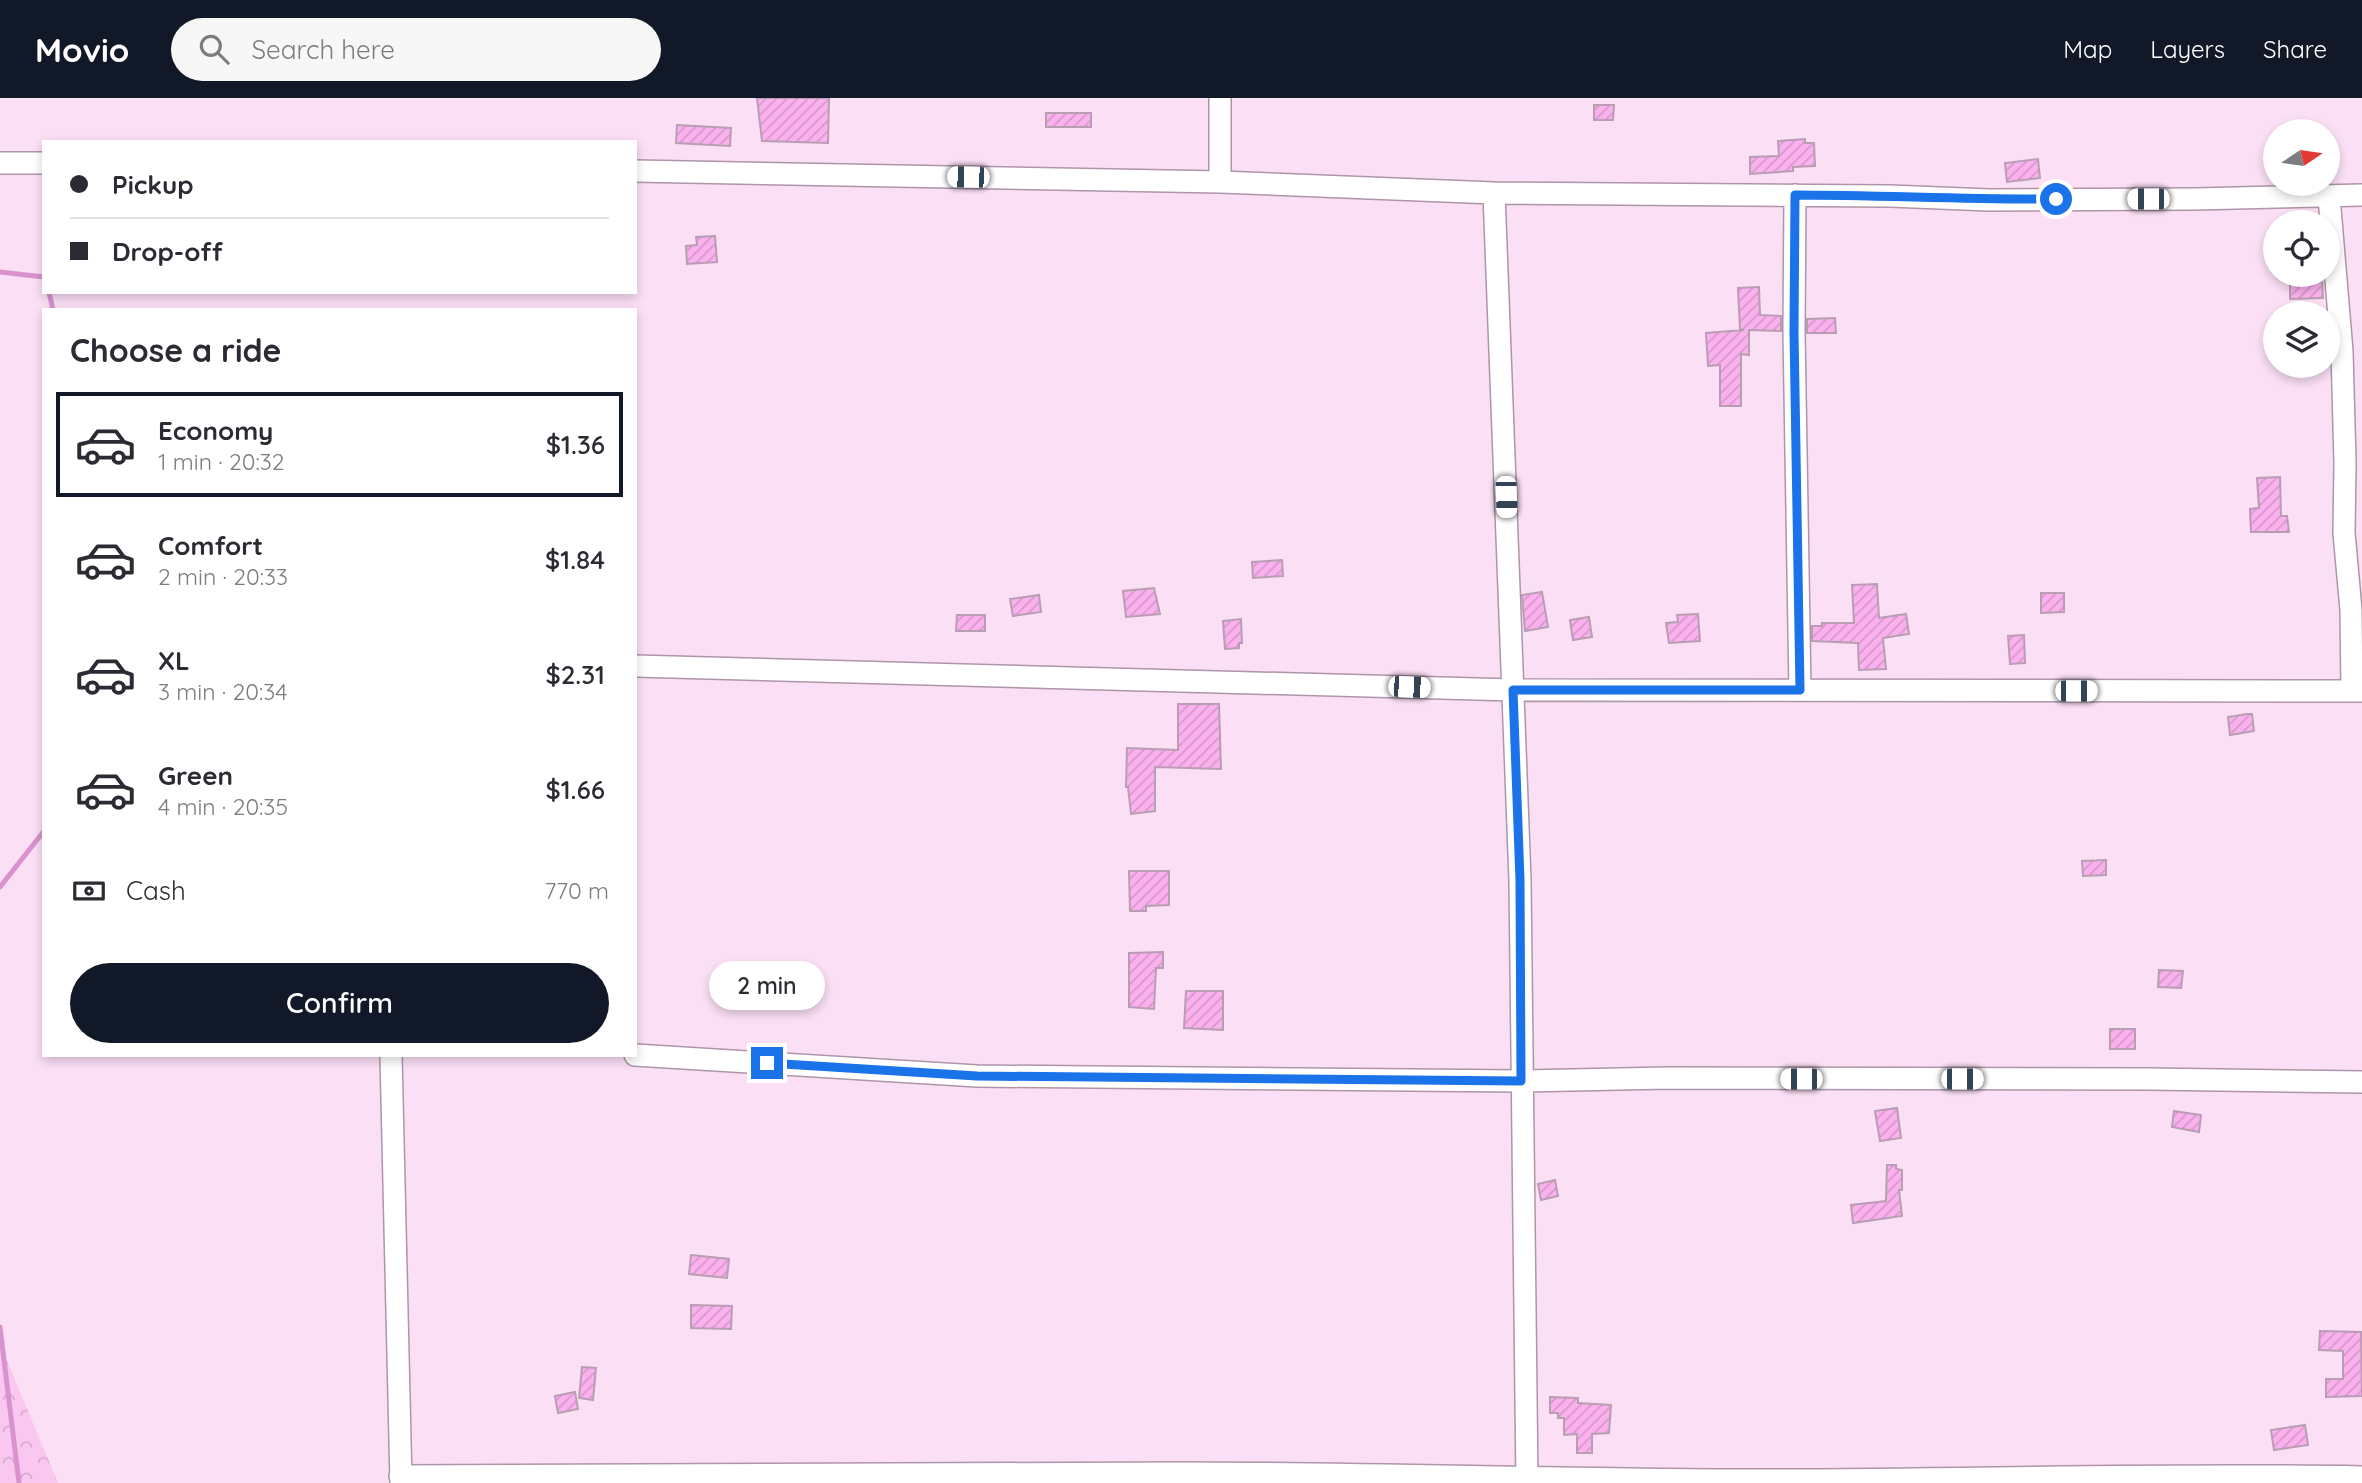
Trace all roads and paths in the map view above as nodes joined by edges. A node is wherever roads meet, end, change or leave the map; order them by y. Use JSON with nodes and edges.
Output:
{"nodes":[{"id":1,"x":1220,"y":98,"type":"edge"},
{"id":2,"x":0,"y":163,"type":"edge"},
{"id":3,"x":42,"y":163,"type":"edge"},
{"id":4,"x":637,"y":171,"type":"edge"},
{"id":5,"x":1220,"y":182,"type":"junction"},
{"id":6,"x":1494,"y":193,"type":"junction"},
{"id":7,"x":1795,"y":195,"type":"junction"},
{"id":8,"x":2362,"y":195,"type":"edge"},
{"id":9,"x":2329,"y":197,"type":"junction"},
{"id":10,"x":637,"y":666,"type":"edge"},
{"id":11,"x":1513,"y":690,"type":"junction"},
{"id":12,"x":1800,"y":690,"type":"junction"},
{"id":13,"x":2357,"y":691,"type":"edge"},
{"id":14,"x":637,"y":1055,"type":"edge"},
{"id":15,"x":391,"y":1057,"type":"edge"},
{"id":16,"x":1521,"y":1081,"type":"junction"},
{"id":17,"x":2362,"y":1082,"type":"edge"},
{"id":18,"x":2362,"y":1477,"type":"edge"},
{"id":19,"x":400,"y":1480,"type":"edge"},
{"id":20,"x":1527,"y":1481,"type":"edge"}],
"edges":[{"from":1,"to":5,"type":"street"},
{"from":2,"to":3,"type":"street"},
{"from":4,"to":5,"type":"street"},
{"from":5,"to":6,"type":"street"},
{"from":6,"to":7,"type":"street"},
{"from":6,"to":11,"type":"street"},
{"from":7,"to":9,"type":"street"},
{"from":7,"to":12,"type":"street"},
{"from":8,"to":9,"type":"street"},
{"from":9,"to":13,"type":"street"},
{"from":10,"to":11,"type":"street"},
{"from":11,"to":12,"type":"street"},
{"from":11,"to":16,"type":"street"},
{"from":12,"to":13,"type":"street"},
{"from":14,"to":16,"type":"street"},
{"from":15,"to":19,"type":"street"},
{"from":16,"to":17,"type":"street"},
{"from":16,"to":20,"type":"street"},
{"from":18,"to":20,"type":"street"},
{"from":19,"to":20,"type":"street"}]}
